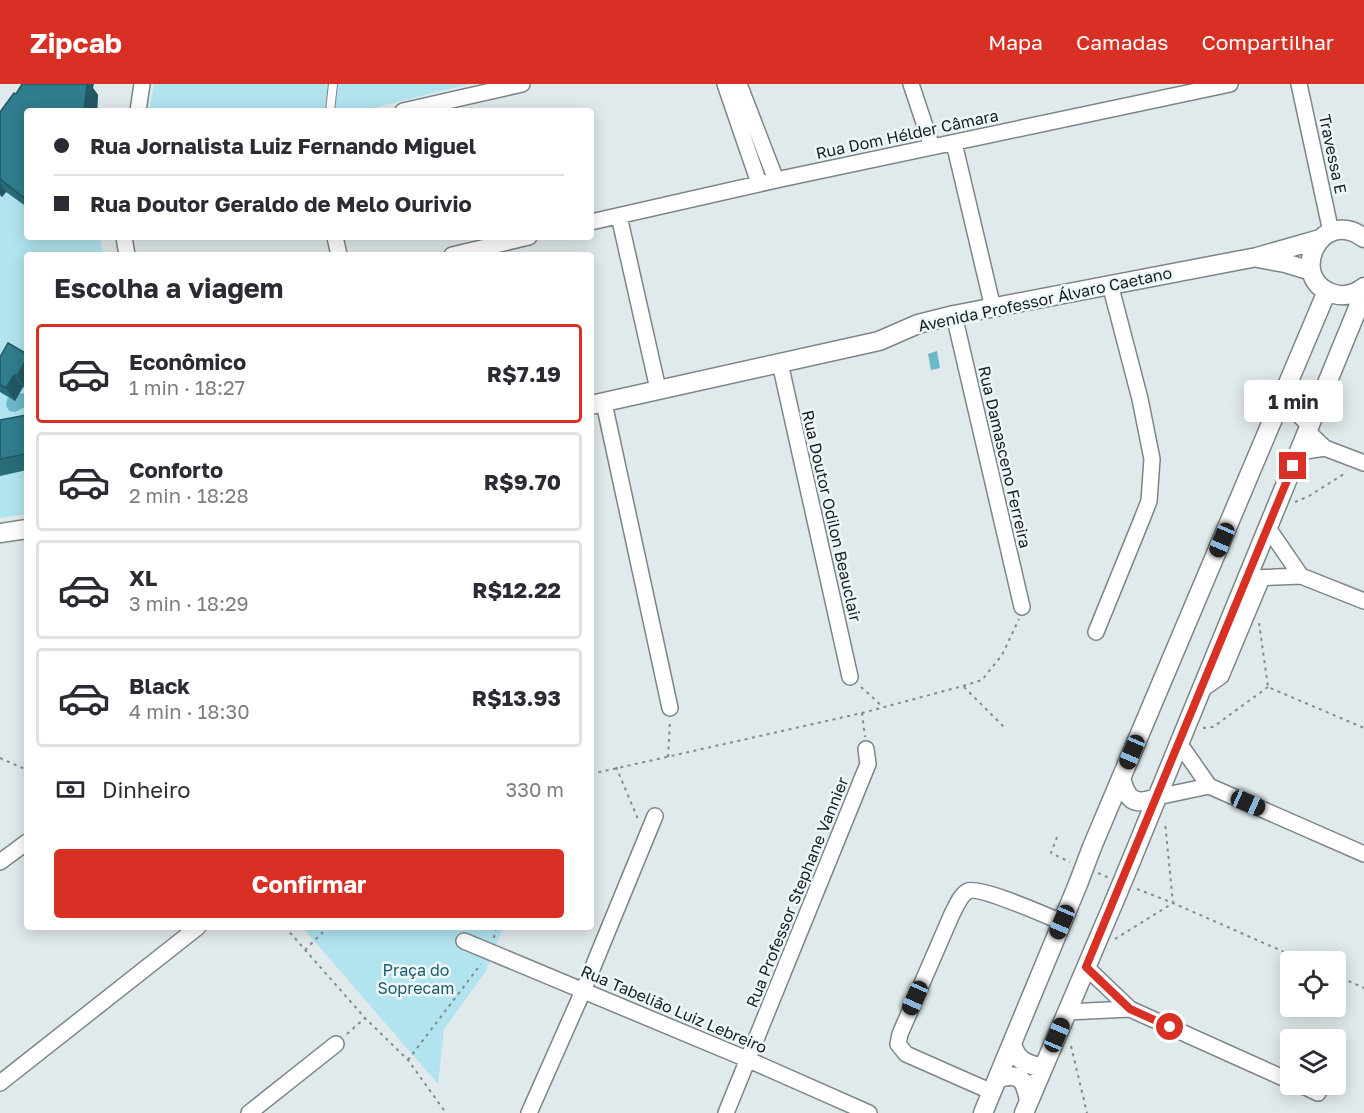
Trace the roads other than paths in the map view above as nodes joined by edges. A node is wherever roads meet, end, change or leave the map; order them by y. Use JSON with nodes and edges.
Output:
{"nodes":[{"id":1,"x":142,"y":84,"type":"edge"},
{"id":2,"x":333,"y":84,"type":"edge"},
{"id":3,"x":522,"y":84,"type":"edge"},
{"id":4,"x":725,"y":84,"type":"edge"},
{"id":5,"x":739,"y":84,"type":"edge"},
{"id":6,"x":911,"y":84,"type":"edge"},
{"id":7,"x":1230,"y":84,"type":"edge"},
{"id":8,"x":1299,"y":84,"type":"edge"},
{"id":9,"x":138,"y":108,"type":"edge"},
{"id":10,"x":330,"y":108,"type":"edge"},
{"id":11,"x":416,"y":108,"type":"edge"},
{"id":12,"x":954,"y":143,"type":"junction"},
{"id":13,"x":932,"y":147,"type":"junction"},
{"id":14,"x":776,"y":180,"type":"junction"},
{"id":15,"x":759,"y":183,"type":"junction"},
{"id":16,"x":619,"y":216,"type":"junction"},
{"id":17,"x":594,"y":221,"type":"edge"},
{"id":18,"x":1364,"y":224,"type":"edge"},
{"id":19,"x":1329,"y":234,"type":"junction"},
{"id":20,"x":1364,"y":238,"type":"edge"},
{"id":21,"x":516,"y":240,"type":"edge"},
{"id":22,"x":465,"y":252,"type":"edge"},
{"id":23,"x":1257,"y":257,"type":"junction"},
{"id":24,"x":1311,"y":271,"type":"junction"},
{"id":25,"x":1110,"y":284,"type":"junction"},
{"id":26,"x":1364,"y":287,"type":"edge"},
{"id":27,"x":1327,"y":291,"type":"junction"},
{"id":28,"x":1364,"y":293,"type":"edge"},
{"id":29,"x":993,"y":308,"type":"junction"},
{"id":30,"x":954,"y":315,"type":"junction"},
{"id":31,"x":780,"y":363,"type":"junction"},
{"id":32,"x":657,"y":389,"type":"junction"},
{"id":33,"x":597,"y":404,"type":"edge"},
{"id":34,"x":1276,"y":412,"type":"junction"},
{"id":35,"x":1309,"y":428,"type":"junction"},
{"id":36,"x":1325,"y":448,"type":"junction"},
{"id":37,"x":1299,"y":452,"type":"junction"},
{"id":38,"x":1360,"y":469,"type":"edge"},
{"id":39,"x":1268,"y":528,"type":"junction"},
{"id":40,"x":24,"y":529,"type":"edge"},
{"id":41,"x":0,"y":533,"type":"edge"},
{"id":42,"x":1301,"y":576,"type":"junction"},
{"id":43,"x":1254,"y":578,"type":"junction"},
{"id":44,"x":1364,"y":601,"type":"edge"},
{"id":45,"x":1022,"y":607,"type":"road end"},
{"id":46,"x":1096,"y":632,"type":"dead end"},
{"id":47,"x":850,"y":677,"type":"road end"},
{"id":48,"x":1201,"y":690,"type":"junction"},
{"id":49,"x":670,"y":708,"type":"road end"},
{"id":50,"x":1182,"y":737,"type":"junction"},
{"id":51,"x":866,"y":749,"type":"road end"},
{"id":52,"x":1121,"y":778,"type":"junction"},
{"id":53,"x":1209,"y":786,"type":"junction"},
{"id":54,"x":1157,"y":797,"type":"junction"},
{"id":55,"x":655,"y":816,"type":"dead end"},
{"id":56,"x":24,"y":844,"type":"edge"},
{"id":57,"x":1364,"y":854,"type":"edge"},
{"id":58,"x":0,"y":862,"type":"edge"},
{"id":59,"x":1062,"y":922,"type":"junction"},
{"id":60,"x":194,"y":930,"type":"edge"},
{"id":61,"x":464,"y":941,"type":"dead end"},
{"id":62,"x":1086,"y":967,"type":"junction"},
{"id":63,"x":583,"y":991,"type":"junction"},
{"id":64,"x":1130,"y":1009,"type":"junction"},
{"id":65,"x":1066,"y":1015,"type":"junction"},
{"id":66,"x":1012,"y":1043,"type":"junction"},
{"id":67,"x":336,"y":1044,"type":"road end"},
{"id":68,"x":749,"y":1060,"type":"junction"},
{"id":69,"x":1043,"y":1068,"type":"junction"},
{"id":70,"x":1280,"y":1076,"type":"edge"},
{"id":71,"x":0,"y":1083,"type":"edge"},
{"id":72,"x":994,"y":1085,"type":"junction"},
{"id":73,"x":1027,"y":1107,"type":"edge"},
{"id":74,"x":249,"y":1113,"type":"edge"},
{"id":75,"x":530,"y":1113,"type":"edge"},
{"id":76,"x":726,"y":1113,"type":"edge"},
{"id":77,"x":869,"y":1113,"type":"edge"},
{"id":78,"x":983,"y":1113,"type":"edge"}],
"edges":[{"from":1,"to":9,"type":"street"},
{"from":2,"to":10,"type":"lane"},
{"from":3,"to":11,"type":"street"},
{"from":4,"to":15,"type":"street"},
{"from":5,"to":14,"type":"street"},
{"from":6,"to":13,"type":"street"},
{"from":7,"to":12,"type":"street","name":"Rua Dom Hélder Câmara"},
{"from":8,"to":19,"type":"street","name":"Travessa E"},
{"from":12,"to":13,"type":"street","name":"Rua Dom Hélder Câmara"},
{"from":12,"to":29,"type":"street"},
{"from":13,"to":14,"type":"street","name":"Rua Dom Hélder Câmara"},
{"from":14,"to":15,"type":"street","name":"Rua Dom Hélder Câmara"},
{"from":15,"to":16,"type":"street","name":"Rua Dom Hélder Câmara"},
{"from":16,"to":17,"type":"street","name":"Rua Dom Hélder Câmara"},
{"from":16,"to":32,"type":"street"},
{"from":18,"to":19,"type":"street","name":"Avenida Professor Álvaro Caetano"},
{"from":19,"to":20,"type":"street"},
{"from":19,"to":23,"type":"street","name":"Avenida Professor Álvaro Caetano"},
{"from":19,"to":24,"type":"street"},
{"from":21,"to":22,"type":"street"},
{"from":23,"to":24,"type":"street","name":"Avenida Professor Álvaro Caetano"},
{"from":23,"to":25,"type":"street","name":"Avenida Professor Álvaro Caetano"},
{"from":24,"to":27,"type":"street"},
{"from":25,"to":29,"type":"street","name":"Avenida Professor Álvaro Caetano"},
{"from":25,"to":46,"type":"street"},
{"from":26,"to":27,"type":"street"},
{"from":27,"to":34,"type":"street"},
{"from":28,"to":35,"type":"street"},
{"from":29,"to":30,"type":"street","name":"Avenida Professor Álvaro Caetano"},
{"from":30,"to":31,"type":"street","name":"Avenida Professor Álvaro Caetano"},
{"from":30,"to":45,"type":"street","name":"Rua Damasceno Ferreira"},
{"from":31,"to":32,"type":"street","name":"Avenida Professor Álvaro Caetano"},
{"from":31,"to":47,"type":"street","name":"Rua Doutor Odilon Beauclair"},
{"from":32,"to":33,"type":"street","name":"Avenida Professor Álvaro Caetano"},
{"from":33,"to":49,"type":"street"},
{"from":34,"to":35,"type":"street"},
{"from":34,"to":52,"type":"street"},
{"from":35,"to":36,"type":"street"},
{"from":35,"to":37,"type":"street"},
{"from":36,"to":37,"type":"street"},
{"from":36,"to":38,"type":"street"},
{"from":37,"to":39,"type":"street"},
{"from":39,"to":42,"type":"street"},
{"from":39,"to":43,"type":"street"},
{"from":40,"to":41,"type":"street"},
{"from":42,"to":43,"type":"street"},
{"from":42,"to":44,"type":"street"},
{"from":43,"to":48,"type":"street"},
{"from":43,"to":48,"type":"street"},
{"from":48,"to":50,"type":"street"},
{"from":50,"to":53,"type":"street"},
{"from":50,"to":54,"type":"street"},
{"from":51,"to":68,"type":"street","name":"Rua Professor Stephane Vannier"},
{"from":52,"to":54,"type":"street"},
{"from":52,"to":59,"type":"street","bridge":true},
{"from":53,"to":54,"type":"street"},
{"from":53,"to":57,"type":"street"},
{"from":54,"to":62,"type":"street","bridge":true},
{"from":55,"to":63,"type":"street"},
{"from":56,"to":58,"type":"street"},
{"from":59,"to":66,"type":"street"},
{"from":59,"to":72,"type":"street"},
{"from":60,"to":71,"type":"street"},
{"from":61,"to":63,"type":"street","name":"Rua Tabelião Luiz Lebreiro"},
{"from":62,"to":64,"type":"street"},
{"from":62,"to":65,"type":"street"},
{"from":63,"to":68,"type":"street","name":"Rua Tabelião Luiz Lebreiro"},
{"from":63,"to":75,"type":"street"},
{"from":64,"to":65,"type":"street"},
{"from":64,"to":70,"type":"street"},
{"from":65,"to":69,"type":"street"},
{"from":66,"to":69,"type":"street"},
{"from":66,"to":72,"type":"street"},
{"from":67,"to":74,"type":"street"},
{"from":68,"to":76,"type":"street","name":"Rua Professor Stephane Vannier"},
{"from":68,"to":77,"type":"street","name":"Rua Tabelião Luiz Lebreiro"},
{"from":69,"to":73,"type":"street"},
{"from":72,"to":73,"type":"street"},
{"from":72,"to":78,"type":"street"}]}
